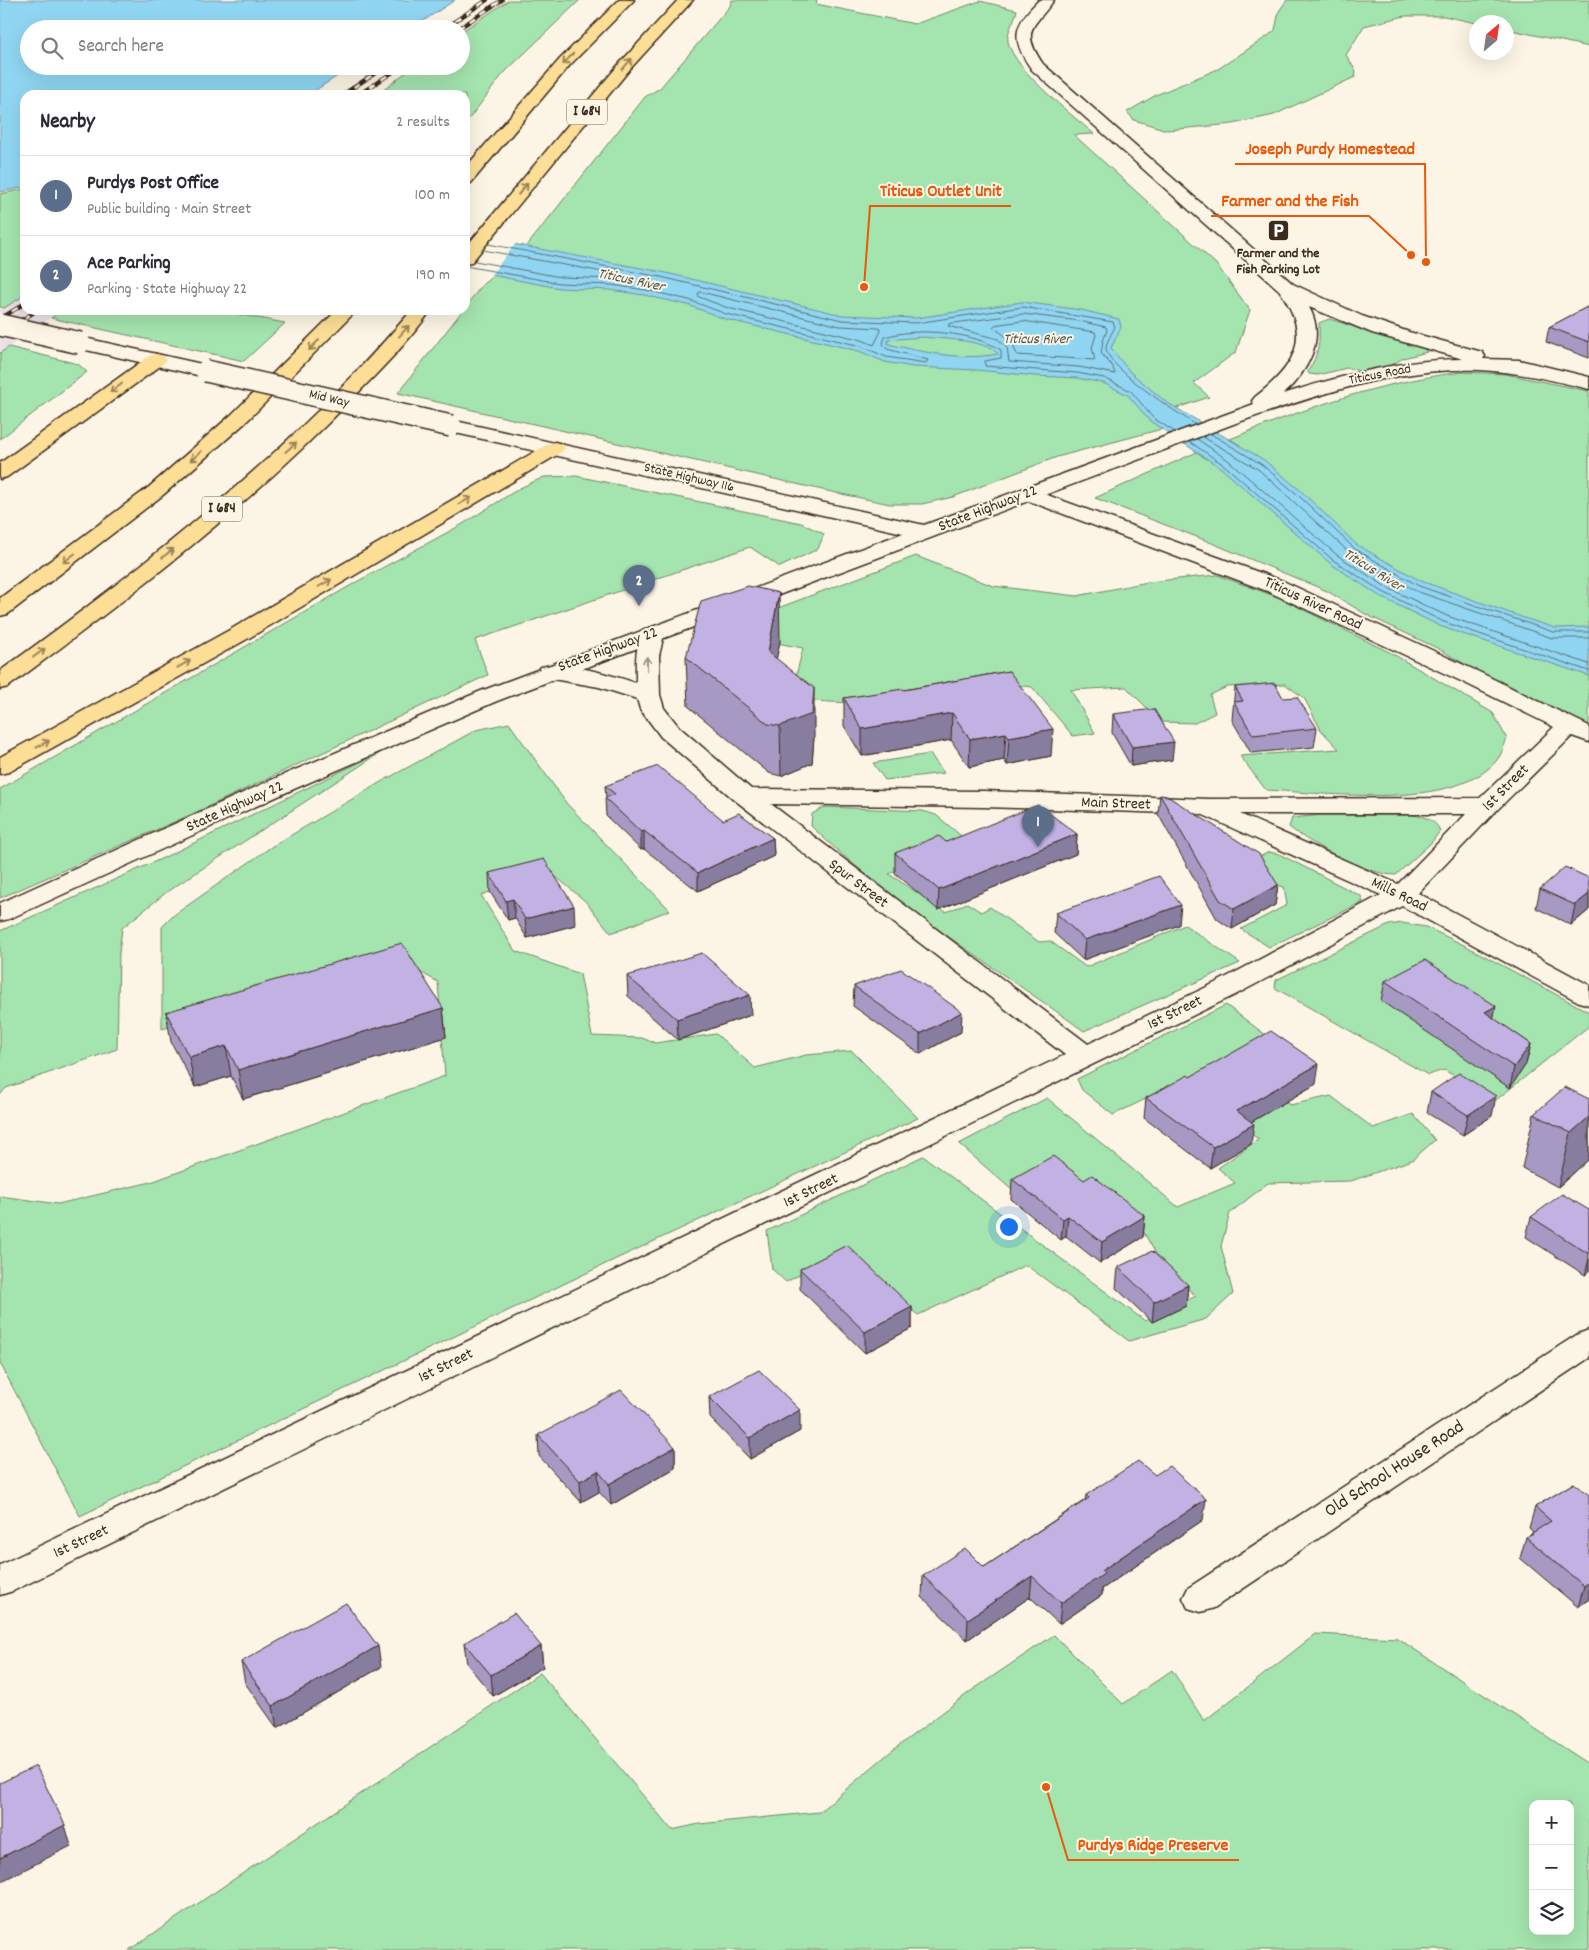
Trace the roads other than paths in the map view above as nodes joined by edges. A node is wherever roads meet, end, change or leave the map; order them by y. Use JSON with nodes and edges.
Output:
{"nodes":[{"id":1,"x":627,"y":0,"type":"edge"},
{"id":2,"x":686,"y":0,"type":"edge"},
{"id":3,"x":1047,"y":0,"type":"edge"},
{"id":4,"x":470,"y":173,"type":"edge"},
{"id":5,"x":470,"y":253,"type":"edge"},
{"id":6,"x":1284,"y":286,"type":"junction"},
{"id":7,"x":343,"y":315,"type":"edge"},
{"id":8,"x":418,"y":315,"type":"edge"},
{"id":9,"x":0,"y":325,"type":"edge"},
{"id":10,"x":156,"y":360,"type":"junction"},
{"id":11,"x":1536,"y":370,"type":"junction"},
{"id":12,"x":1589,"y":383,"type":"edge"},
{"id":13,"x":1229,"y":419,"type":"junction"},
{"id":14,"x":451,"y":426,"type":"joint"},
{"id":15,"x":554,"y":448,"type":"junction"},
{"id":16,"x":0,"y":473,"type":"edge"},
{"id":17,"x":1028,"y":494,"type":"junction"},
{"id":18,"x":927,"y":532,"type":"junction"},
{"id":19,"x":0,"y":609,"type":"edge"},
{"id":20,"x":653,"y":634,"type":"junction"},
{"id":21,"x":549,"y":672,"type":"junction"},
{"id":22,"x":0,"y":682,"type":"edge"},
{"id":23,"x":648,"y":695,"type":"junction"},
{"id":24,"x":1579,"y":730,"type":"edge"},
{"id":25,"x":0,"y":768,"type":"edge"},
{"id":26,"x":745,"y":796,"type":"junction"},
{"id":27,"x":1487,"y":806,"type":"junction"},
{"id":28,"x":1202,"y":807,"type":"junction"},
{"id":29,"x":1402,"y":895,"type":"junction"},
{"id":30,"x":0,"y":913,"type":"edge"},
{"id":31,"x":1589,"y":996,"type":"edge"},
{"id":32,"x":1085,"y":1056,"type":"junction"},
{"id":33,"x":1589,"y":1342,"type":"edge"},
{"id":34,"x":0,"y":1581,"type":"edge"},
{"id":35,"x":1201,"y":1598,"type":"dead end"}],
"edges":[{"from":1,"to":4,"type":"highway","one_way":true},
{"from":5,"to":2,"type":"highway","number":"I 684","one_way":true},
{"from":3,"to":6,"type":"main road"},
{"from":6,"to":11,"type":"main road","name":"Titicus Road"},
{"from":6,"to":13,"type":"main road"},
{"from":7,"to":19,"type":"highway","one_way":true},
{"from":22,"to":8,"type":"highway","number":"I 684","one_way":true},
{"from":9,"to":10,"type":"main road","name":"Mid Way","bridge":true},
{"from":10,"to":14,"type":"main road","name":"Mid Way","bridge":true},
{"from":10,"to":16,"type":"highway","one_way":true},
{"from":11,"to":12,"type":"main road","name":"Titicus Road"},
{"from":11,"to":13,"type":"main road","name":"Titicus Road"},
{"from":13,"to":17,"type":"main road","name":"State Highway 22"},
{"from":14,"to":15,"type":"main road","name":"State Highway 116"},
{"from":15,"to":18,"type":"main road","name":"State Highway 116"},
{"from":25,"to":15,"type":"highway","one_way":true},
{"from":17,"to":18,"type":"main road","name":"State Highway 22"},
{"from":17,"to":24,"type":"main road","name":"Titicus River Road"},
{"from":18,"to":20,"type":"main road","name":"State Highway 22"},
{"from":20,"to":21,"type":"main road","name":"State Highway 22"},
{"from":23,"to":20,"type":"main road","name":"Spur Street","one_way":true},
{"from":21,"to":23,"type":"main road"},
{"from":21,"to":30,"type":"main road","name":"State Highway 22"},
{"from":23,"to":26,"type":"main road","name":"Spur Street"},
{"from":24,"to":27,"type":"main road","name":"1st Street"},
{"from":26,"to":28,"type":"main road","name":"Main Street"},
{"from":26,"to":32,"type":"main road","name":"Spur Street"},
{"from":27,"to":28,"type":"main road","name":"Main Street"},
{"from":27,"to":29,"type":"main road","name":"1st Street"},
{"from":28,"to":29,"type":"main road","name":"Mills Road"},
{"from":29,"to":31,"type":"main road","name":"Mills Road"},
{"from":29,"to":32,"type":"main road","name":"1st Street"},
{"from":32,"to":34,"type":"main road","name":"1st Street"},
{"from":33,"to":35,"type":"main road","name":"Old School House Road"}]}
